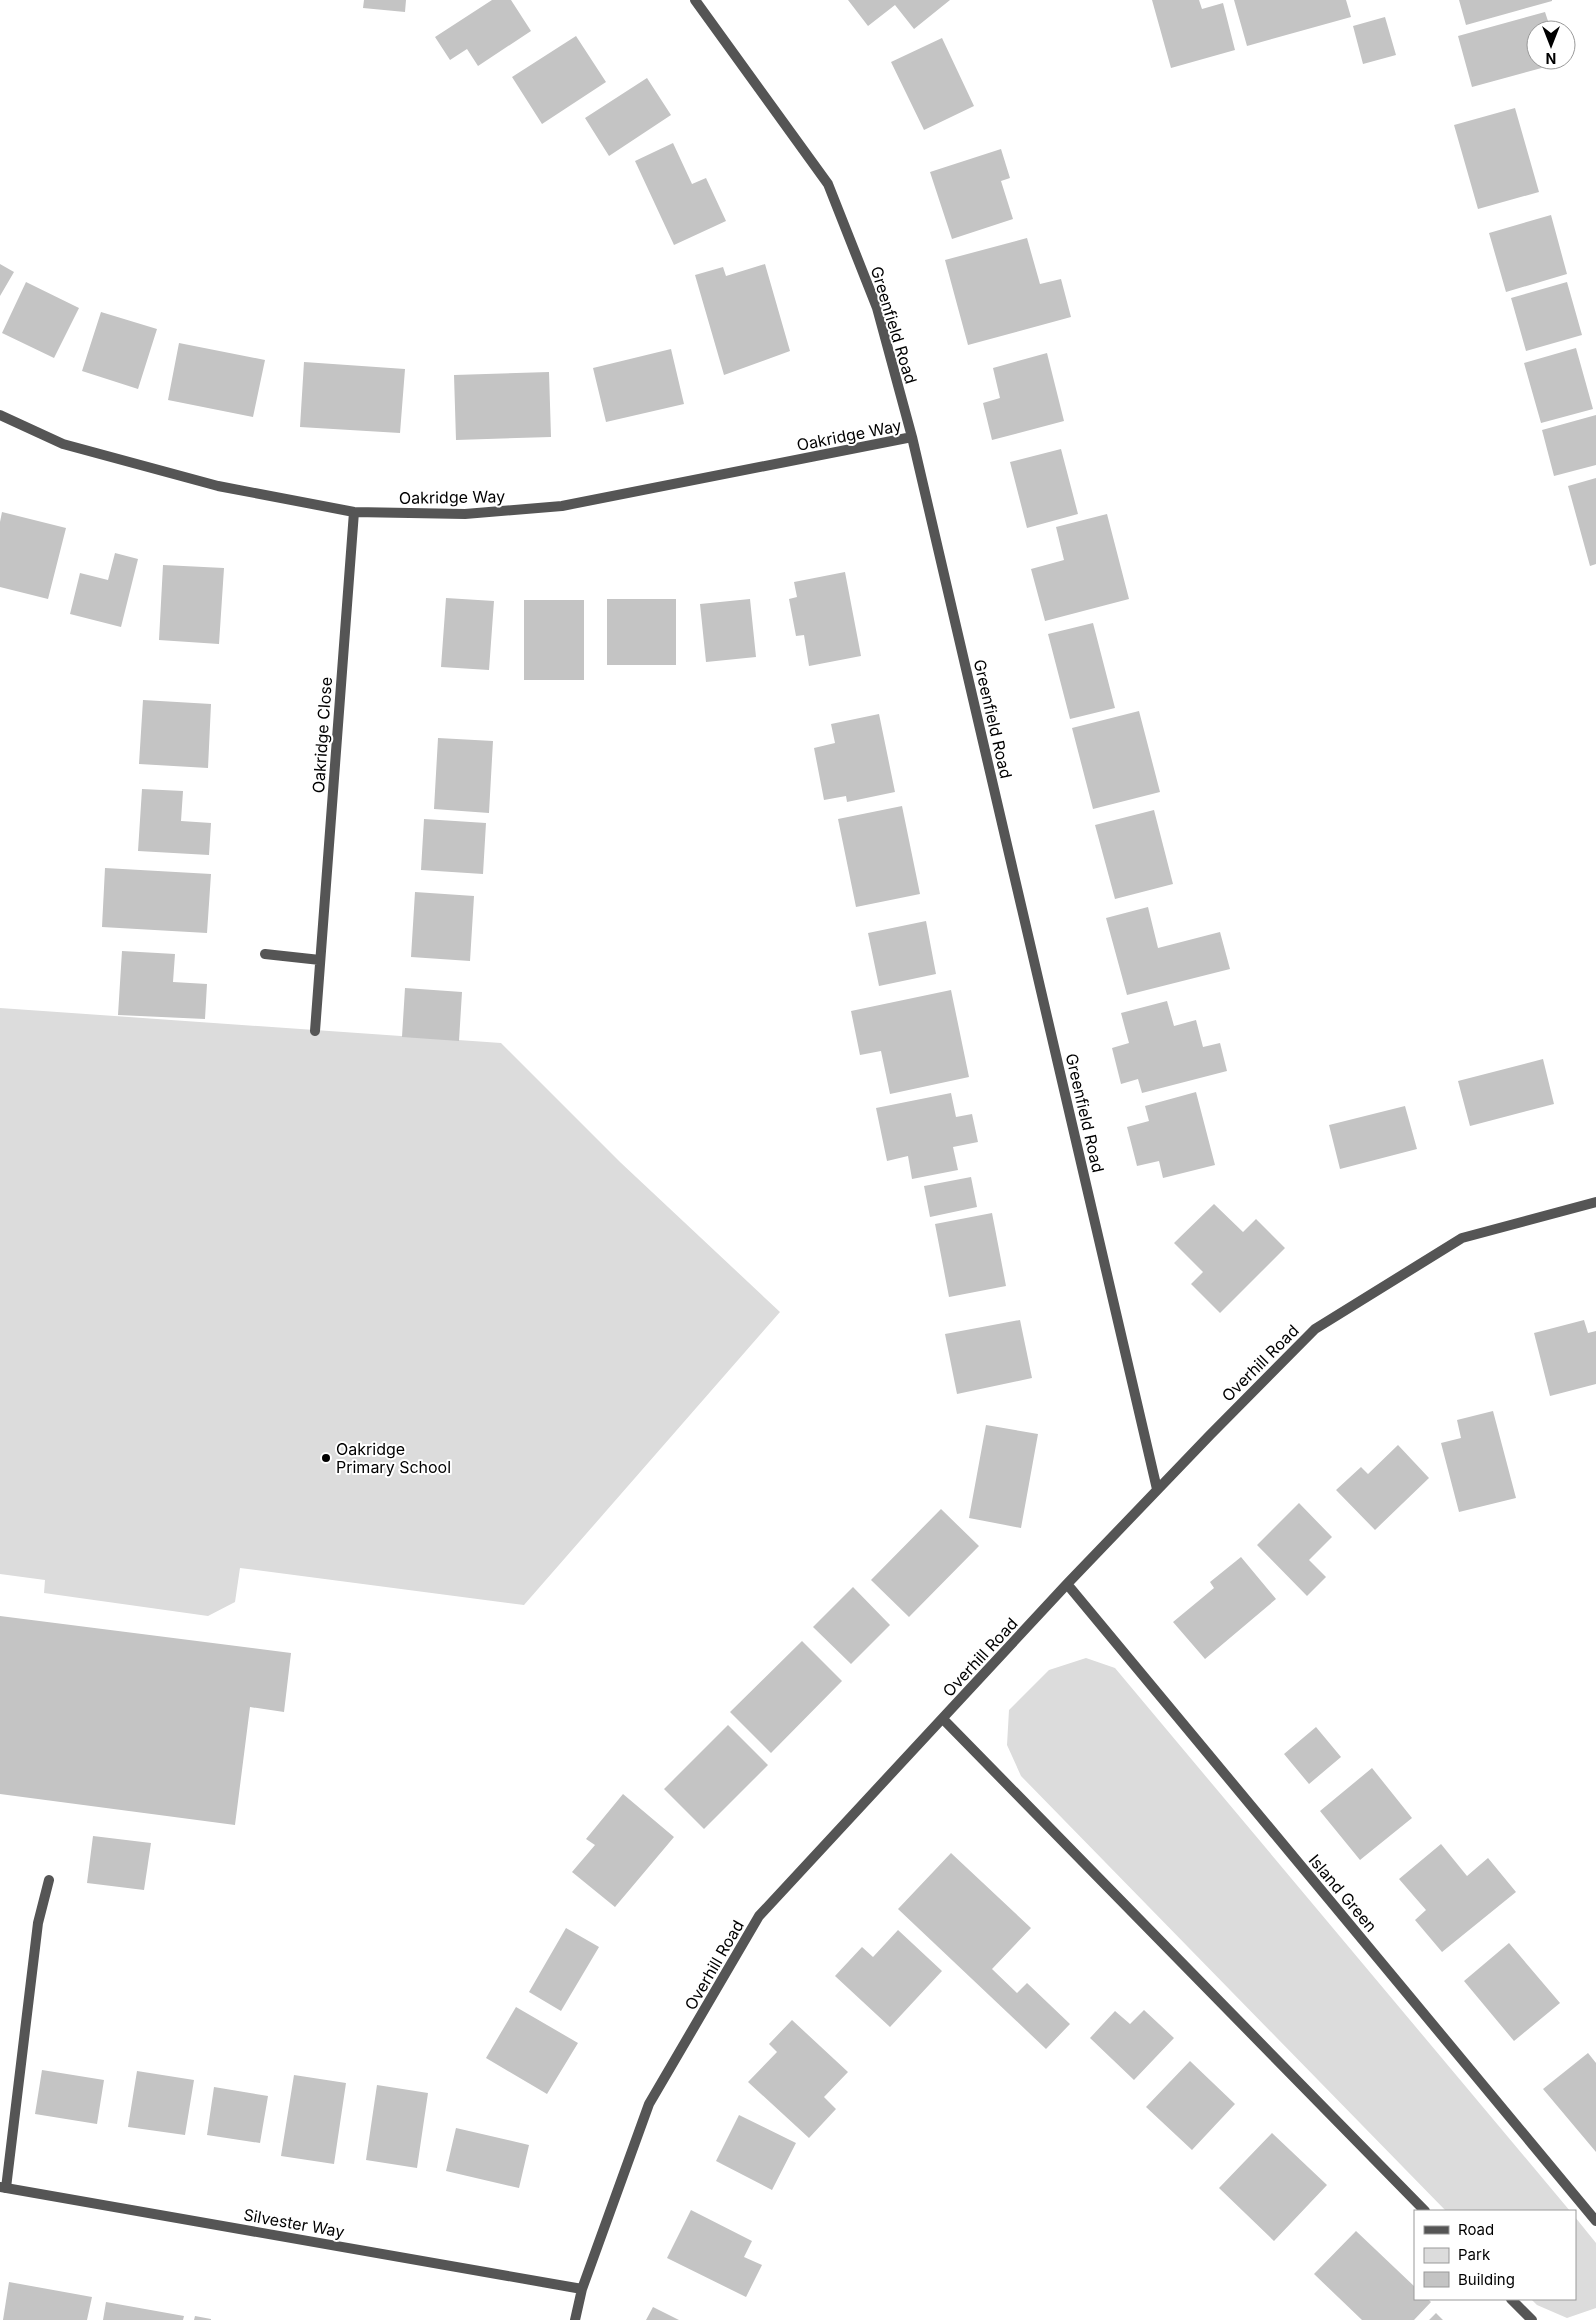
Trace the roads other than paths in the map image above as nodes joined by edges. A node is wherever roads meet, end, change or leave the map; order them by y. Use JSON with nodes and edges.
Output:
{"nodes":[{"id":1,"x":695,"y":0,"type":"edge"},
{"id":2,"x":0,"y":415,"type":"edge"},
{"id":3,"x":912,"y":438,"type":"junction"},
{"id":4,"x":354,"y":512,"type":"junction"},
{"id":5,"x":264,"y":954,"type":"dead end"},
{"id":6,"x":320,"y":960,"type":"junction"},
{"id":7,"x":315,"y":1031,"type":"dead end"},
{"id":8,"x":1596,"y":1202,"type":"edge"},
{"id":9,"x":1157,"y":1489,"type":"junction"},
{"id":10,"x":1068,"y":1584,"type":"junction"},
{"id":11,"x":943,"y":1719,"type":"junction"},
{"id":12,"x":49,"y":1880,"type":"dead end"},
{"id":13,"x":3,"y":2188,"type":"edge"},
{"id":14,"x":1424,"y":2210,"type":"edge"},
{"id":15,"x":1596,"y":2221,"type":"edge"},
{"id":16,"x":582,"y":2289,"type":"junction"},
{"id":17,"x":1512,"y":2300,"type":"edge"},
{"id":18,"x":576,"y":2317,"type":"edge"},
{"id":19,"x":1532,"y":2320,"type":"edge"}],
"edges":[{"from":1,"to":3,"type":"street","name":"Greenfield Road"},
{"from":2,"to":4,"type":"street","name":"Oakridge Way"},
{"from":3,"to":4,"type":"street","name":"Oakridge Way"},
{"from":3,"to":9,"type":"street","name":"Greenfield Road"},
{"from":4,"to":6,"type":"street","name":"Oakridge Close"},
{"from":5,"to":6,"type":"street"},
{"from":6,"to":7,"type":"street","name":"Oakridge Close"},
{"from":8,"to":9,"type":"street","name":"Overhill Road"},
{"from":9,"to":10,"type":"street","name":"Overhill Road"},
{"from":10,"to":11,"type":"street","name":"Overhill Road"},
{"from":10,"to":15,"type":"street","name":"Island Green"},
{"from":11,"to":14,"type":"street"},
{"from":11,"to":16,"type":"street","name":"Overhill Road"},
{"from":12,"to":13,"type":"street"},
{"from":13,"to":16,"type":"street","name":"Silvester Way"},
{"from":16,"to":18,"type":"street","name":"Overhill Road"},
{"from":17,"to":19,"type":"street"}]}
